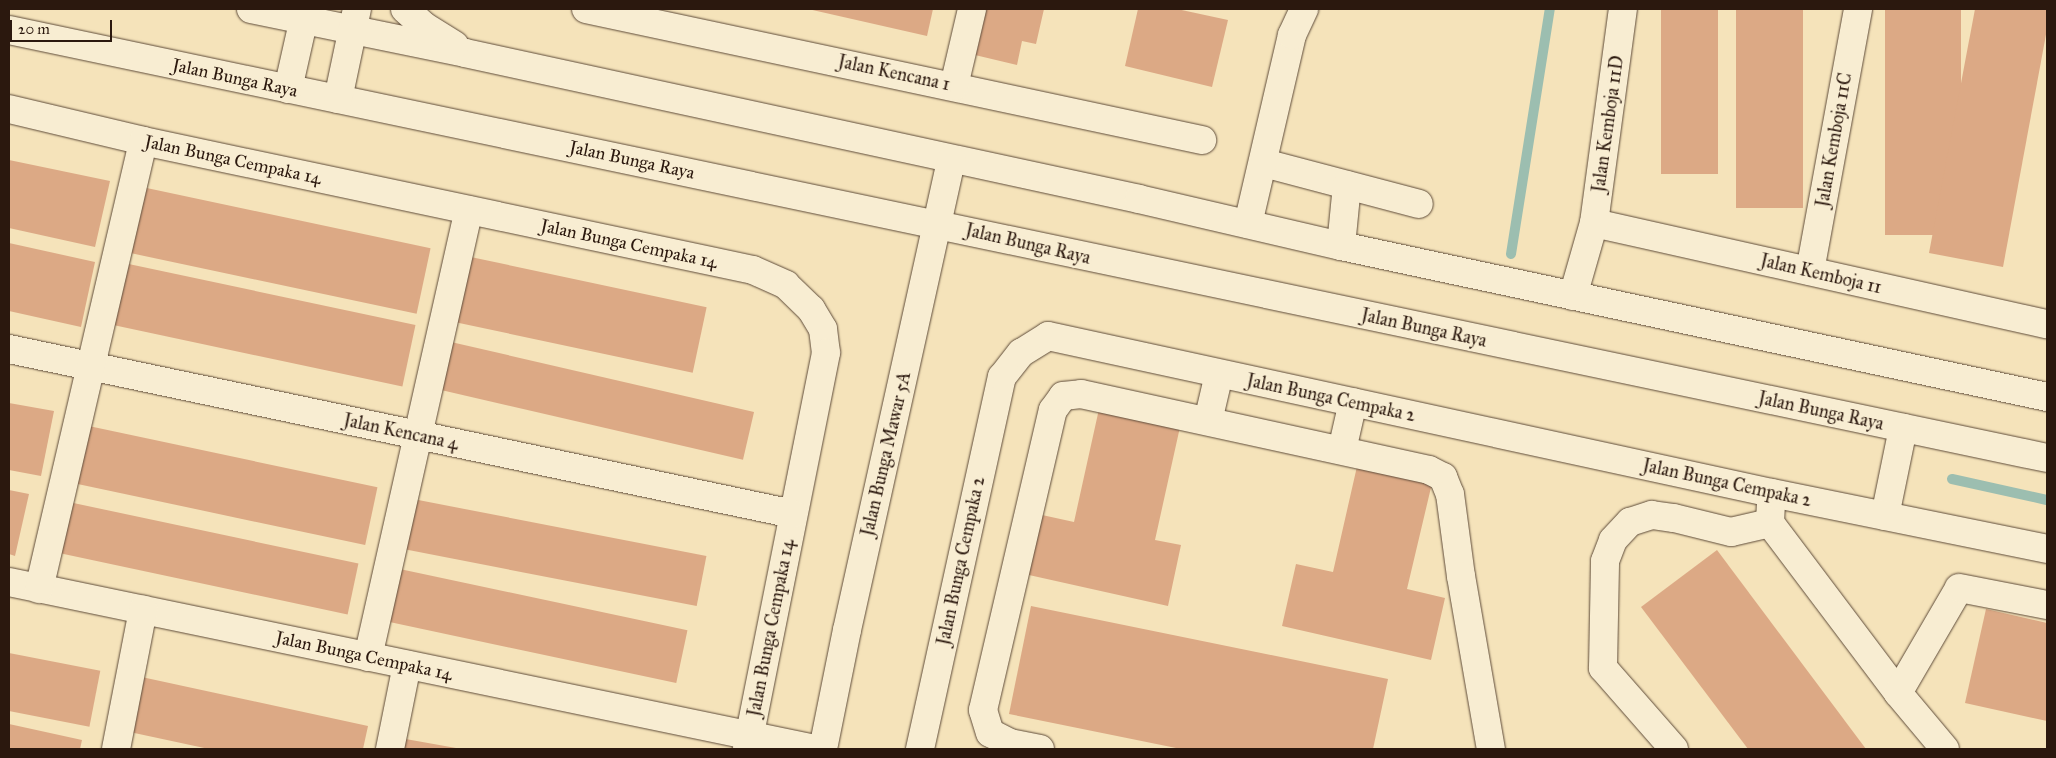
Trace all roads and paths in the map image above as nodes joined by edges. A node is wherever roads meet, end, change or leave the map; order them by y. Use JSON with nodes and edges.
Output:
{"nodes":[{"id":1,"x":251,"y":9,"type":"edge"},
{"id":2,"x":405,"y":9,"type":"edge"},
{"id":3,"x":586,"y":9,"type":"edge"},
{"id":4,"x":972,"y":9,"type":"edge"},
{"id":5,"x":1304,"y":9,"type":"edge"},
{"id":6,"x":1623,"y":9,"type":"edge"},
{"id":7,"x":1858,"y":9,"type":"edge"},
{"id":8,"x":305,"y":14,"type":"edge"},
{"id":9,"x":355,"y":19,"type":"edge"},
{"id":10,"x":9,"y":30,"type":"edge"},
{"id":11,"x":465,"y":53,"type":"junction"},
{"id":12,"x":954,"y":86,"type":"junction"},
{"id":13,"x":288,"y":89,"type":"junction"},
{"id":14,"x":338,"y":99,"type":"junction"},
{"id":15,"x":9,"y":109,"type":"edge"},
{"id":16,"x":1202,"y":140,"type":"dead end"},
{"id":17,"x":143,"y":141,"type":"junction"},
{"id":18,"x":951,"y":159,"type":"junction"},
{"id":19,"x":1264,"y":163,"type":"junction"},
{"id":20,"x":1346,"y":185,"type":"junction"},
{"id":21,"x":1419,"y":204,"type":"dead end"},
{"id":22,"x":469,"y":210,"type":"junction"},
{"id":23,"x":937,"y":224,"type":"junction"},
{"id":24,"x":1248,"y":224,"type":"junction"},
{"id":25,"x":1592,"y":231,"type":"junction"},
{"id":26,"x":1341,"y":246,"type":"junction"},
{"id":27,"x":1810,"y":271,"type":"junction"},
{"id":28,"x":1576,"y":288,"type":"junction"},
{"id":29,"x":2046,"y":319,"type":"edge"},
{"id":30,"x":9,"y":349,"type":"edge"},
{"id":31,"x":90,"y":366,"type":"junction"},
{"id":32,"x":1219,"y":374,"type":"junction"},
{"id":33,"x":2047,"y":397,"type":"edge"},
{"id":34,"x":1353,"y":402,"type":"junction"},
{"id":35,"x":1208,"y":421,"type":"junction"},
{"id":36,"x":1903,"y":428,"type":"junction"},
{"id":37,"x":416,"y":435,"type":"junction"},
{"id":38,"x":1342,"y":450,"type":"junction"},
{"id":39,"x":2047,"y":458,"type":"edge"},
{"id":40,"x":1772,"y":493,"type":"junction"},
{"id":41,"x":793,"y":514,"type":"junction"},
{"id":42,"x":1885,"y":516,"type":"junction"},
{"id":43,"x":1770,"y":523,"type":"junction"},
{"id":44,"x":2047,"y":549,"type":"edge"},
{"id":45,"x":9,"y":582,"type":"edge"},
{"id":46,"x":39,"y":589,"type":"junction"},
{"id":47,"x":2047,"y":605,"type":"edge"},
{"id":48,"x":143,"y":610,"type":"junction"},
{"id":49,"x":368,"y":657,"type":"junction"},
{"id":50,"x":407,"y":665,"type":"junction"},
{"id":51,"x":1898,"y":693,"type":"junction"},
{"id":52,"x":748,"y":742,"type":"edge"},
{"id":53,"x":116,"y":749,"type":"edge"},
{"id":54,"x":390,"y":749,"type":"edge"},
{"id":55,"x":815,"y":749,"type":"edge"},
{"id":56,"x":823,"y":749,"type":"edge"},
{"id":57,"x":920,"y":749,"type":"edge"},
{"id":58,"x":1040,"y":749,"type":"edge"},
{"id":59,"x":1491,"y":749,"type":"edge"},
{"id":60,"x":1674,"y":749,"type":"edge"},
{"id":61,"x":1944,"y":749,"type":"edge"}],
"edges":[{"from":1,"to":8,"type":"street"},
{"from":2,"to":11,"type":"street"},
{"from":3,"to":12,"type":"street","name":"Jalan Kencana 1"},
{"from":4,"to":12,"type":"street"},
{"from":5,"to":19,"type":"street"},
{"from":6,"to":25,"type":"street","name":"Jalan Kemboja 11D"},
{"from":7,"to":27,"type":"street","name":"Jalan Kemboja 11C"},
{"from":8,"to":9,"type":"street"},
{"from":8,"to":13,"type":"street"},
{"from":9,"to":11,"type":"street"},
{"from":9,"to":14,"type":"street"},
{"from":10,"to":13,"type":"street","name":"Jalan Bunga Raya"},
{"from":11,"to":18,"type":"street"},
{"from":12,"to":16,"type":"street","name":"Jalan Kencana 1"},
{"from":13,"to":14,"type":"street","name":"Jalan Bunga Raya"},
{"from":14,"to":23,"type":"street","name":"Jalan Bunga Raya"},
{"from":15,"to":17,"type":"street","name":"Jalan Bunga Cempaka 14"},
{"from":17,"to":22,"type":"street","name":"Jalan Bunga Cempaka 14"},
{"from":17,"to":31,"type":"street"},
{"from":18,"to":23,"type":"street","name":"Jalan Bunga Mawar 5A"},
{"from":18,"to":24,"type":"street"},
{"from":19,"to":20,"type":"street"},
{"from":19,"to":24,"type":"street"},
{"from":20,"to":21,"type":"street"},
{"from":20,"to":26,"type":"street"},
{"from":22,"to":37,"type":"street"},
{"from":22,"to":41,"type":"street","name":"Jalan Bunga Cempaka 14"},
{"from":23,"to":36,"type":"street","name":"Jalan Bunga Raya"},
{"from":23,"to":56,"type":"street","name":"Jalan Bunga Mawar 5A"},
{"from":24,"to":26,"type":"street"},
{"from":25,"to":27,"type":"street","name":"Jalan Kemboja 11"},
{"from":25,"to":28,"type":"street","name":"Jalan Kemboja 11D"},
{"from":26,"to":28,"type":"street"},
{"from":27,"to":29,"type":"street","name":"Jalan Kemboja 11"},
{"from":28,"to":33,"type":"street"},
{"from":30,"to":31,"type":"street","name":"Jalan Kencana 4"},
{"from":31,"to":37,"type":"street","name":"Jalan Kencana 4"},
{"from":31,"to":46,"type":"street"},
{"from":32,"to":34,"type":"street","name":"Jalan Bunga Cempaka 2"},
{"from":32,"to":35,"type":"street"},
{"from":32,"to":57,"type":"street","name":"Jalan Bunga Cempaka 2"},
{"from":34,"to":38,"type":"street"},
{"from":34,"to":40,"type":"street","name":"Jalan Bunga Cempaka 2"},
{"from":35,"to":38,"type":"street"},
{"from":35,"to":58,"type":"street"},
{"from":36,"to":39,"type":"street","name":"Jalan Bunga Raya"},
{"from":36,"to":42,"type":"street"},
{"from":37,"to":41,"type":"street","name":"Jalan Kencana 4"},
{"from":37,"to":49,"type":"street"},
{"from":38,"to":59,"type":"street"},
{"from":40,"to":42,"type":"street","name":"Jalan Bunga Cempaka 2"},
{"from":40,"to":43,"type":"street"},
{"from":41,"to":52,"type":"street","name":"Jalan Bunga Cempaka 14"},
{"from":42,"to":44,"type":"street","name":"Jalan Bunga Cempaka 2"},
{"from":43,"to":51,"type":"street"},
{"from":43,"to":60,"type":"street"},
{"from":45,"to":46,"type":"street","name":"Jalan Bunga Cempaka 14"},
{"from":46,"to":48,"type":"street","name":"Jalan Bunga Cempaka 14"},
{"from":47,"to":51,"type":"street"},
{"from":48,"to":49,"type":"street","name":"Jalan Bunga Cempaka 14"},
{"from":48,"to":53,"type":"street"},
{"from":49,"to":50,"type":"street","name":"Jalan Bunga Cempaka 14"},
{"from":50,"to":52,"type":"street","name":"Jalan Bunga Cempaka 14"},
{"from":50,"to":54,"type":"street"},
{"from":51,"to":61,"type":"street"},
{"from":52,"to":55,"type":"street","name":"Jalan Bunga Cempaka 14"}]}
